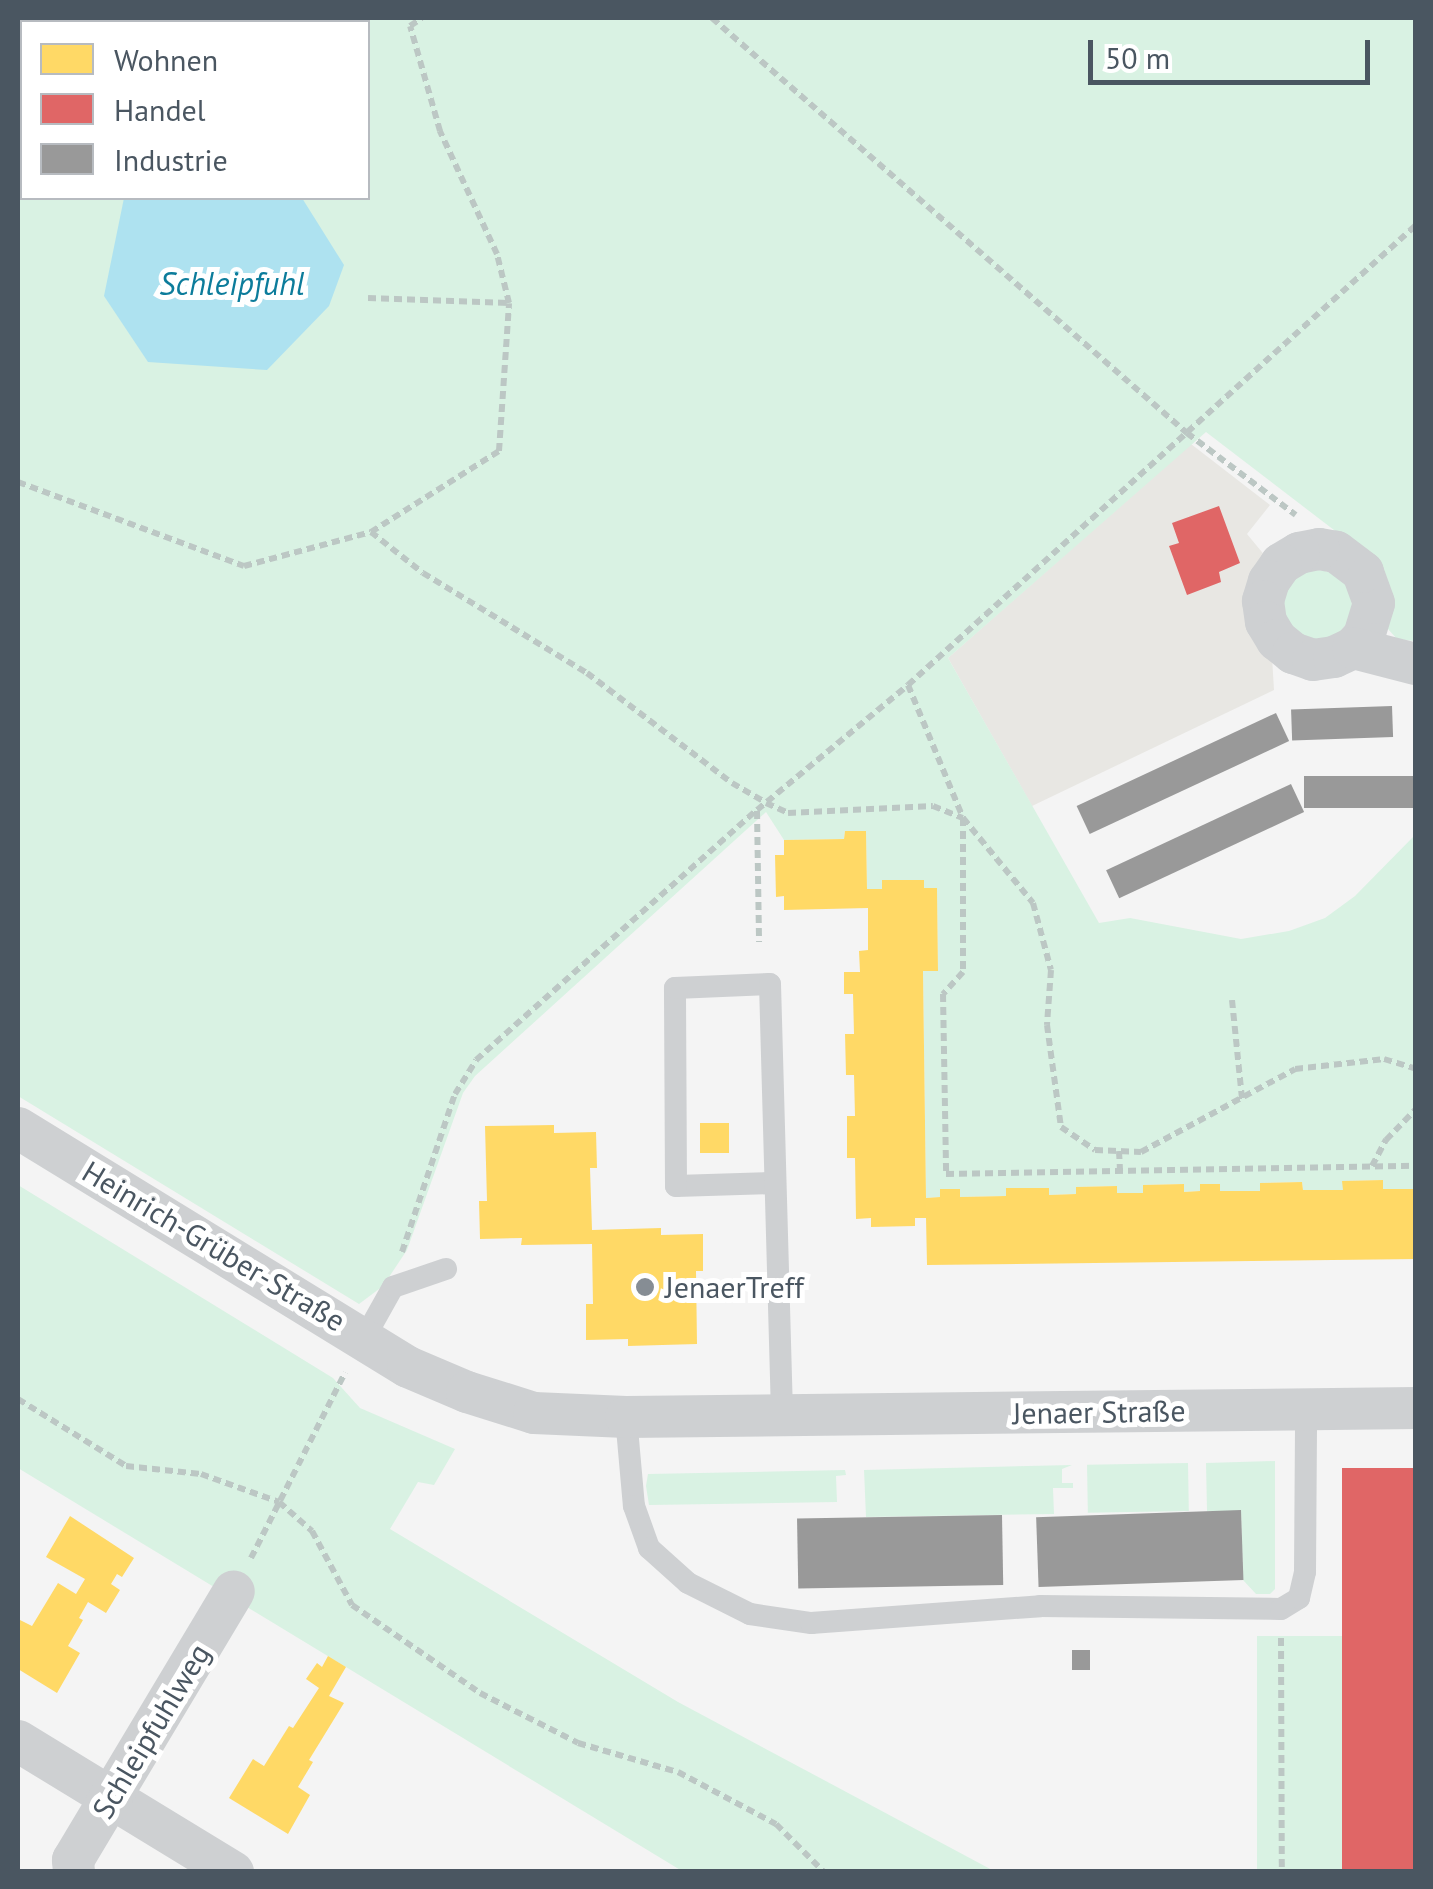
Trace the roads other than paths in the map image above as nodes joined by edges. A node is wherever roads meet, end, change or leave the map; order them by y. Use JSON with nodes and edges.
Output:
{"nodes":[{"id":1,"x":1353,"y":648,"type":"junction"},
{"id":2,"x":1416,"y":664,"type":"edge"},
{"id":3,"x":18,"y":1128,"type":"edge"},
{"id":4,"x":774,"y":1183,"type":"junction"},
{"id":5,"x":446,"y":1269,"type":"dead end"},
{"id":6,"x":366,"y":1338,"type":"junction"},
{"id":7,"x":408,"y":1367,"type":"joint"},
{"id":8,"x":1416,"y":1408,"type":"edge"},
{"id":9,"x":1306,"y":1409,"type":"junction"},
{"id":10,"x":782,"y":1416,"type":"junction"},
{"id":11,"x":626,"y":1417,"type":"junction"},
{"id":12,"x":234,"y":1592,"type":"road end"},
{"id":13,"x":18,"y":1740,"type":"edge"},
{"id":14,"x":111,"y":1798,"type":"junction"},
{"id":15,"x":74,"y":1872,"type":"edge"},
{"id":16,"x":233,"y":1872,"type":"edge"}],
"edges":[{"from":1,"to":1,"type":"street"},
{"from":1,"to":2,"type":"street"},
{"from":3,"to":6,"type":"street","name":"Heinrich-Grüber-Straße"},
{"from":4,"to":4,"type":"lane"},
{"from":4,"to":10,"type":"lane"},
{"from":5,"to":6,"type":"lane"},
{"from":6,"to":7,"type":"street","name":"Heinrich-Grüber-Straße"},
{"from":7,"to":11,"type":"street","name":"Jenaer Straße"},
{"from":8,"to":9,"type":"street","name":"Jenaer Straße"},
{"from":9,"to":10,"type":"street","name":"Jenaer Straße"},
{"from":9,"to":11,"type":"lane"},
{"from":10,"to":11,"type":"street","name":"Jenaer Straße"},
{"from":12,"to":14,"type":"street","name":"Schleipfuhlweg"},
{"from":13,"to":14,"type":"street"},
{"from":14,"to":15,"type":"street","name":"Schleipfuhlweg"},
{"from":14,"to":16,"type":"street"}]}
